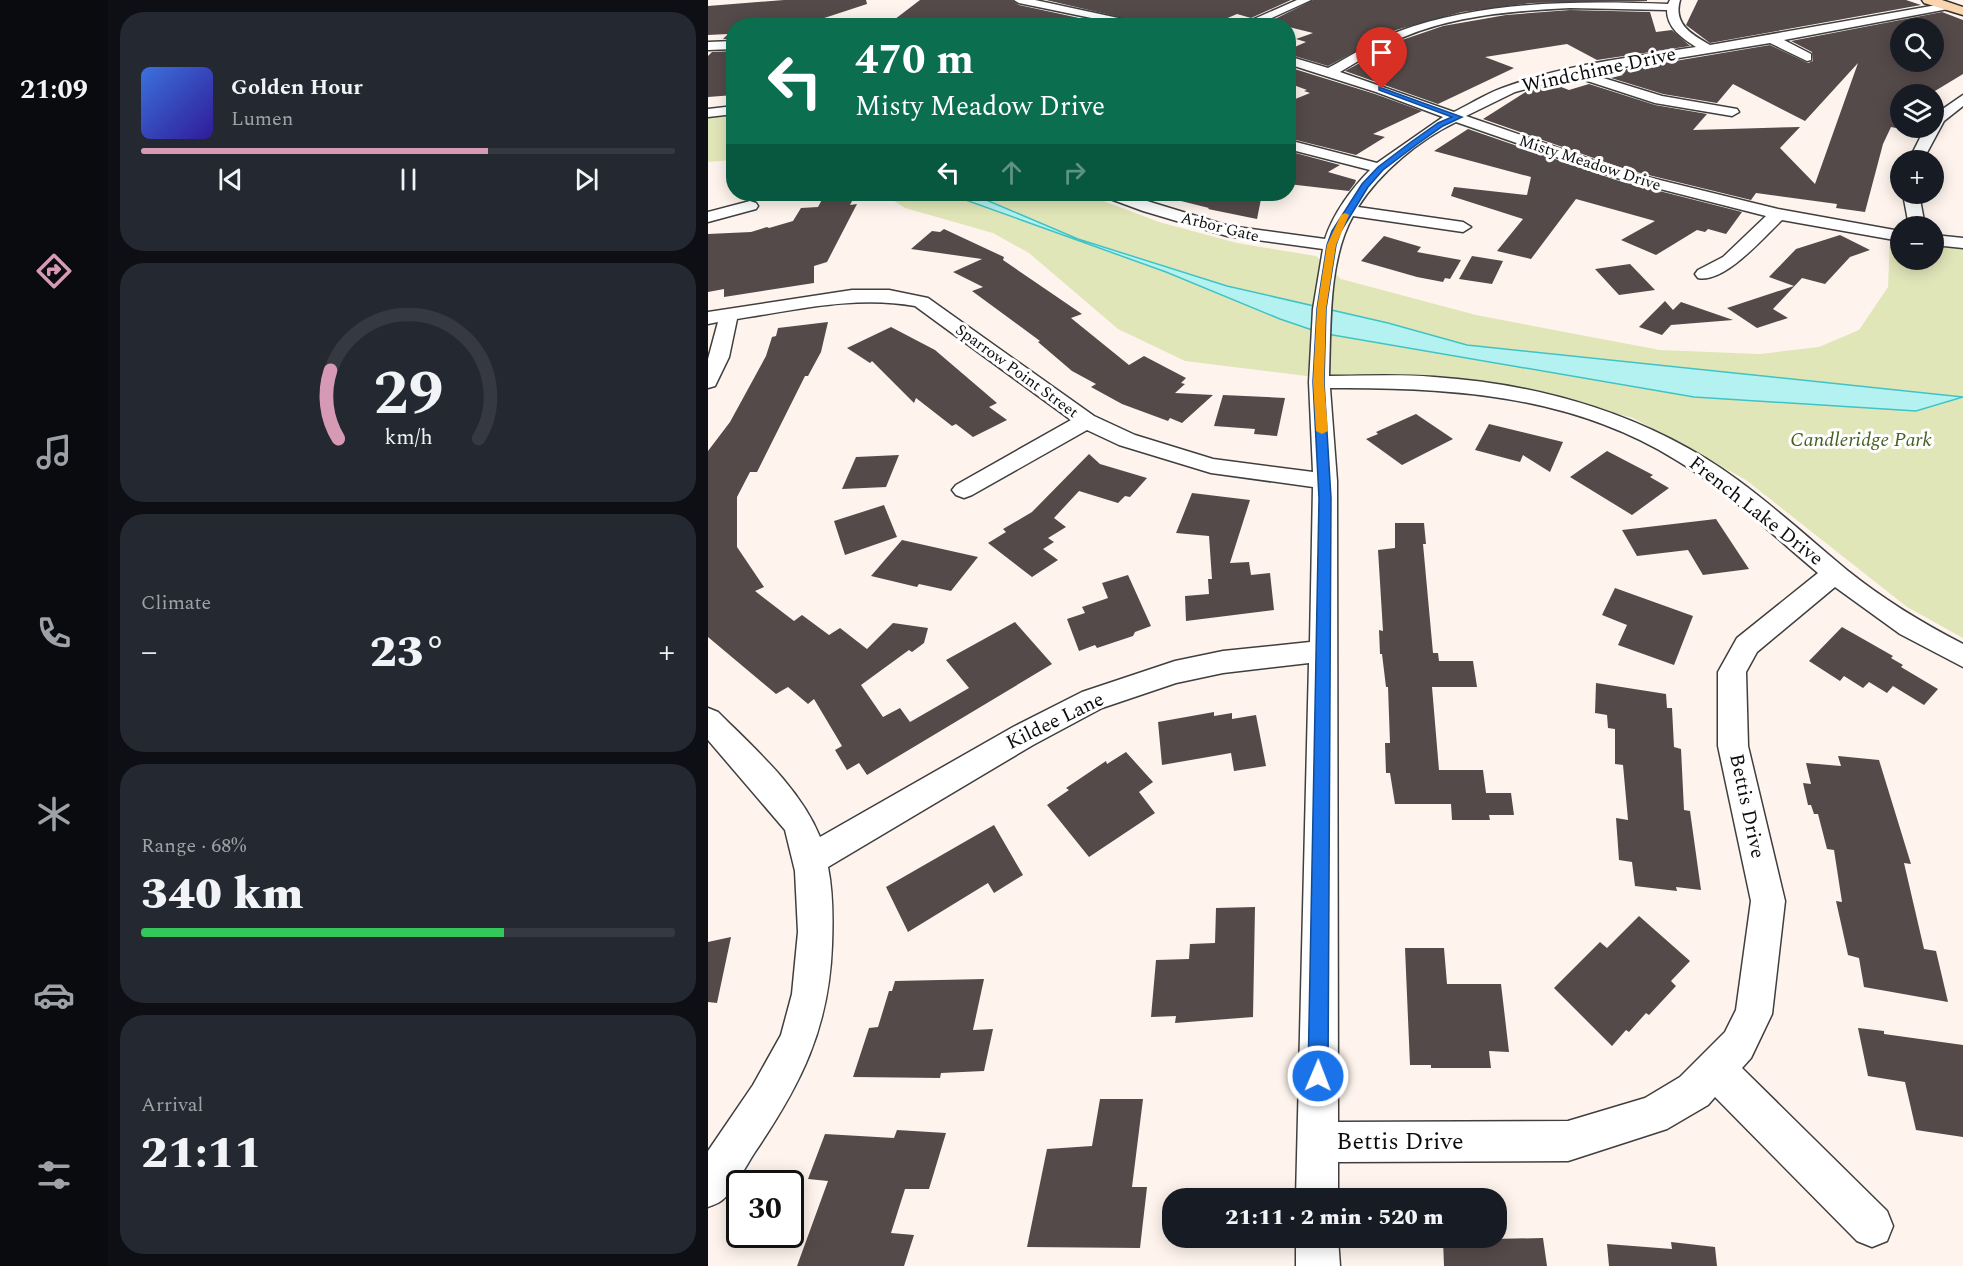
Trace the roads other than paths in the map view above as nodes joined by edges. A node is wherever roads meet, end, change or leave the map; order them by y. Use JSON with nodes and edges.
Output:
{"nodes":[{"id":1,"x":1019,"y":0,"type":"edge"},
{"id":2,"x":1306,"y":0,"type":"edge"},
{"id":3,"x":1674,"y":3,"type":"edge"},
{"id":4,"x":1114,"y":5,"type":"dead end"},
{"id":5,"x":1946,"y":6,"type":"edge"},
{"id":6,"x":1092,"y":14,"type":"junction"},
{"id":7,"x":1824,"y":16,"type":"dead end"},
{"id":8,"x":1079,"y":18,"type":"edge"},
{"id":9,"x":1111,"y":18,"type":"edge"},
{"id":10,"x":1262,"y":18,"type":"edge"},
{"id":11,"x":1850,"y":25,"type":"junction"},
{"id":12,"x":1772,"y":39,"type":"junction"},
{"id":13,"x":726,"y":45,"type":"edge"},
{"id":14,"x":708,"y":46,"type":"edge"},
{"id":15,"x":1708,"y":49,"type":"junction"},
{"id":16,"x":1807,"y":57,"type":"dead end"},
{"id":17,"x":1296,"y":62,"type":"edge"},
{"id":18,"x":1331,"y":72,"type":"junction"},
{"id":19,"x":1571,"y":72,"type":"junction"},
{"id":20,"x":1963,"y":99,"type":"edge"},
{"id":21,"x":726,"y":111,"type":"edge"},
{"id":22,"x":1732,"y":112,"type":"dead end"},
{"id":23,"x":708,"y":114,"type":"edge"},
{"id":24,"x":1944,"y":114,"type":"edge"},
{"id":25,"x":1459,"y":117,"type":"junction"},
{"id":26,"x":1296,"y":146,"type":"edge"},
{"id":27,"x":1380,"y":168,"type":"junction"},
{"id":28,"x":1130,"y":201,"type":"edge"},
{"id":29,"x":750,"y":206,"type":"dead end"},
{"id":30,"x":1348,"y":210,"type":"junction"},
{"id":31,"x":1778,"y":214,"type":"junction"},
{"id":32,"x":708,"y":217,"type":"edge"},
{"id":33,"x":1463,"y":228,"type":"dead end"},
{"id":34,"x":1890,"y":234,"type":"edge"},
{"id":35,"x":1944,"y":241,"type":"edge"},
{"id":36,"x":1963,"y":243,"type":"edge"},
{"id":37,"x":1332,"y":245,"type":"junction"},
{"id":38,"x":1704,"y":274,"type":"dead end"},
{"id":39,"x":718,"y":316,"type":"edge"},
{"id":40,"x":708,"y":382,"type":"edge"},
{"id":41,"x":1318,"y":382,"type":"junction"},
{"id":42,"x":1086,"y":421,"type":"junction"},
{"id":43,"x":1325,"y":481,"type":"junction"},
{"id":44,"x":964,"y":490,"type":"dead end"},
{"id":45,"x":1835,"y":573,"type":"junction"},
{"id":46,"x":1324,"y":651,"type":"junction"},
{"id":47,"x":1963,"y":656,"type":"edge"},
{"id":48,"x":708,"y":720,"type":"edge"},
{"id":49,"x":811,"y":859,"type":"junction"},
{"id":50,"x":1715,"y":1069,"type":"junction"},
{"id":51,"x":1317,"y":1142,"type":"junction"},
{"id":52,"x":708,"y":1186,"type":"edge"},
{"id":53,"x":1317,"y":1188,"type":"edge"},
{"id":54,"x":1872,"y":1226,"type":"dead end"},
{"id":55,"x":1317,"y":1248,"type":"edge"},
{"id":56,"x":1318,"y":1266,"type":"edge"}],
"edges":[{"from":1,"to":6,"type":"street"},
{"from":2,"to":10,"type":"street"},
{"from":3,"to":15,"type":"street"},
{"from":3,"to":18,"type":"street"},
{"from":4,"to":6,"type":"street"},
{"from":5,"to":11,"type":"street","name":"Windchime Drive"},
{"from":6,"to":8,"type":"street"},
{"from":6,"to":9,"type":"street"},
{"from":7,"to":11,"type":"street"},
{"from":11,"to":12,"type":"street","name":"Windchime Drive"},
{"from":12,"to":15,"type":"street","name":"Windchime Drive"},
{"from":12,"to":16,"type":"street"},
{"from":13,"to":14,"type":"street"},
{"from":15,"to":19,"type":"street","name":"Windchime Drive"},
{"from":17,"to":18,"type":"street","name":"Misty Meadow Drive"},
{"from":18,"to":25,"type":"street","name":"Misty Meadow Drive"},
{"from":19,"to":22,"type":"street"},
{"from":19,"to":25,"type":"street","name":"Windchime Drive"},
{"from":20,"to":24,"type":"street"},
{"from":21,"to":23,"type":"street"},
{"from":25,"to":27,"type":"street","name":"Windchime Drive"},
{"from":25,"to":31,"type":"street","name":"Misty Meadow Drive"},
{"from":26,"to":27,"type":"street"},
{"from":27,"to":30,"type":"street","name":"Windchime Drive"},
{"from":28,"to":37,"type":"street","name":"Arbor Gate"},
{"from":29,"to":32,"type":"street"},
{"from":30,"to":33,"type":"street"},
{"from":30,"to":37,"type":"street","name":"Windchime Drive"},
{"from":31,"to":34,"type":"street","name":"Misty Meadow Drive"},
{"from":31,"to":38,"type":"street"},
{"from":35,"to":36,"type":"street"},
{"from":37,"to":41,"type":"street","name":"Windchime Drive"},
{"from":39,"to":40,"type":"street"},
{"from":39,"to":42,"type":"street","name":"Sparrow Point Street"},
{"from":41,"to":43,"type":"street","name":"Windchime Drive"},
{"from":41,"to":45,"type":"street","name":"French Lake Drive"},
{"from":42,"to":43,"type":"street","name":"Sparrow Point Street"},
{"from":42,"to":44,"type":"street"},
{"from":43,"to":46,"type":"street","name":"Windchime Drive"},
{"from":45,"to":47,"type":"street","name":"French Lake Drive"},
{"from":45,"to":50,"type":"street","name":"Bettis Drive"},
{"from":46,"to":49,"type":"street","name":"Kildee Lane"},
{"from":46,"to":51,"type":"street","name":"Windchime Drive"},
{"from":48,"to":49,"type":"street"},
{"from":49,"to":52,"type":"street"},
{"from":50,"to":51,"type":"street","name":"Bettis Drive"},
{"from":50,"to":54,"type":"street"},
{"from":51,"to":53,"type":"street","name":"Windchime Drive"},
{"from":55,"to":56,"type":"street"}]}
